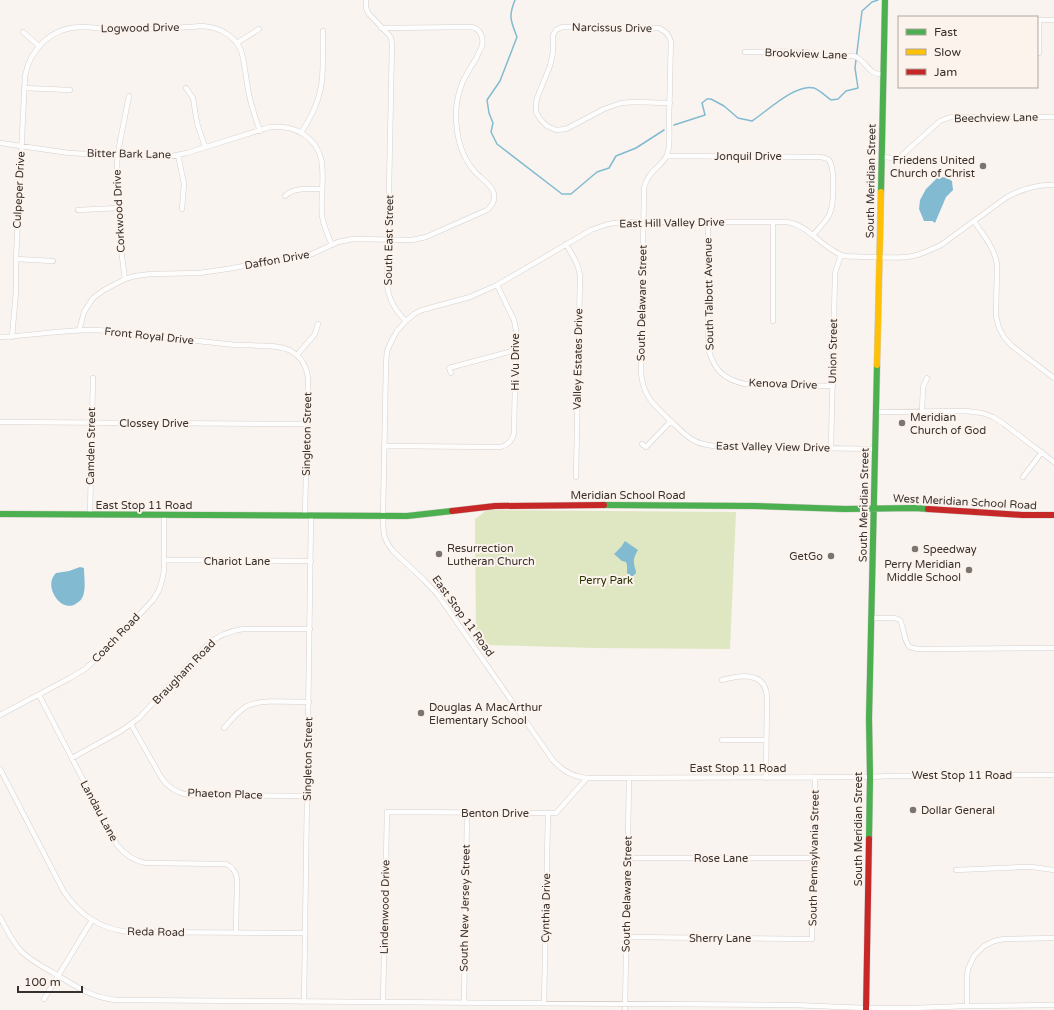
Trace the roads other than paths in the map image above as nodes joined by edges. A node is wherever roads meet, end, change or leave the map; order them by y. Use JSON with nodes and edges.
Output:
{"nodes":[{"id":1,"x":366,"y":0,"type":"edge"},
{"id":2,"x":885,"y":0,"type":"edge"},
{"id":3,"x":1038,"y":20,"type":"edge"},
{"id":4,"x":1054,"y":20,"type":"edge"},
{"id":5,"x":381,"y":28,"type":"junction"},
{"id":6,"x":259,"y":29,"type":"dead end"},
{"id":7,"x":323,"y":31,"type":"dead end"},
{"id":8,"x":23,"y":32,"type":"dead end"},
{"id":9,"x":238,"y":43,"type":"junction"},
{"id":10,"x":39,"y":46,"type":"junction"},
{"id":11,"x":745,"y":52,"type":"dead end"},
{"id":12,"x":1039,"y":53,"type":"dead end"},
{"id":13,"x":883,"y":73,"type":"junction"},
{"id":14,"x":24,"y":88,"type":"junction"},
{"id":15,"x":186,"y":88,"type":"dead end"},
{"id":16,"x":70,"y":90,"type":"dead end"},
{"id":17,"x":129,"y":96,"type":"dead end"},
{"id":18,"x":670,"y":103,"type":"junction"},
{"id":19,"x":1054,"y":117,"type":"edge"},
{"id":20,"x":260,"y":130,"type":"junction"},
{"id":21,"x":302,"y":133,"type":"junction"},
{"id":22,"x":0,"y":143,"type":"edge"},
{"id":23,"x":22,"y":146,"type":"junction"},
{"id":24,"x":205,"y":147,"type":"junction"},
{"id":25,"x":117,"y":155,"type":"junction"},
{"id":26,"x":178,"y":155,"type":"junction"},
{"id":27,"x":667,"y":156,"type":"junction"},
{"id":28,"x":881,"y":157,"type":"junction"},
{"id":29,"x":1054,"y":185,"type":"edge"},
{"id":30,"x":322,"y":189,"type":"junction"},
{"id":31,"x":285,"y":196,"type":"dead end"},
{"id":32,"x":118,"y":208,"type":"junction"},
{"id":33,"x":182,"y":209,"type":"dead end"},
{"id":34,"x":78,"y":210,"type":"dead end"},
{"id":35,"x":974,"y":221,"type":"junction"},
{"id":36,"x":644,"y":222,"type":"junction"},
{"id":37,"x":708,"y":222,"type":"junction"},
{"id":38,"x":773,"y":222,"type":"junction"},
{"id":39,"x":813,"y":235,"type":"junction"},
{"id":40,"x":388,"y":239,"type":"junction"},
{"id":41,"x":566,"y":244,"type":"junction"},
{"id":42,"x":332,"y":245,"type":"junction"},
{"id":43,"x":841,"y":255,"type":"junction"},
{"id":44,"x":879,"y":257,"type":"junction"},
{"id":45,"x":16,"y":259,"type":"junction"},
{"id":46,"x":53,"y":261,"type":"dead end"},
{"id":47,"x":125,"y":279,"type":"junction"},
{"id":48,"x":497,"y":285,"type":"junction"},
{"id":49,"x":406,"y":321,"type":"junction"},
{"id":50,"x":773,"y":321,"type":"dead end"},
{"id":51,"x":318,"y":324,"type":"dead end"},
{"id":52,"x":79,"y":330,"type":"junction"},
{"id":53,"x":12,"y":337,"type":"junction"},
{"id":54,"x":0,"y":338,"type":"edge"},
{"id":55,"x":516,"y":350,"type":"junction"},
{"id":56,"x":297,"y":355,"type":"junction"},
{"id":57,"x":451,"y":373,"type":"dead end"},
{"id":58,"x":93,"y":378,"type":"dead end"},
{"id":59,"x":927,"y":378,"type":"dead end"},
{"id":60,"x":1054,"y":378,"type":"edge"},
{"id":61,"x":733,"y":381,"type":"joint"},
{"id":62,"x":832,"y":386,"type":"junction"},
{"id":63,"x":645,"y":391,"type":"joint"},
{"id":64,"x":922,"y":411,"type":"junction"},
{"id":65,"x":876,"y":412,"type":"junction"},
{"id":66,"x":671,"y":421,"type":"junction"},
{"id":67,"x":0,"y":422,"type":"edge"},
{"id":68,"x":92,"y":422,"type":"junction"},
{"id":69,"x":307,"y":424,"type":"junction"},
{"id":70,"x":642,"y":444,"type":"dead end"},
{"id":71,"x":384,"y":446,"type":"junction"},
{"id":72,"x":831,"y":448,"type":"junction"},
{"id":73,"x":876,"y":449,"type":"junction"},
{"id":74,"x":1042,"y":452,"type":"junction"},
{"id":75,"x":1054,"y":462,"type":"edge"},
{"id":76,"x":576,"y":477,"type":"dead end"},
{"id":77,"x":1023,"y":477,"type":"dead end"},
{"id":78,"x":874,"y":509,"type":"junction"},
{"id":79,"x":0,"y":514,"type":"edge"},
{"id":80,"x":90,"y":515,"type":"junction"},
{"id":81,"x":164,"y":515,"type":"junction"},
{"id":82,"x":1054,"y":515,"type":"edge"},
{"id":83,"x":308,"y":516,"type":"junction"},
{"id":84,"x":383,"y":516,"type":"junction"},
{"id":85,"x":164,"y":560,"type":"junction"},
{"id":86,"x":311,"y":561,"type":"junction"},
{"id":87,"x":872,"y":618,"type":"junction"},
{"id":88,"x":310,"y":629,"type":"junction"},
{"id":89,"x":1054,"y":648,"type":"edge"},
{"id":90,"x":722,"y":680,"type":"dead end"},
{"id":91,"x":39,"y":695,"type":"junction"},
{"id":92,"x":309,"y":702,"type":"junction"},
{"id":93,"x":0,"y":715,"type":"edge"},
{"id":94,"x":131,"y":724,"type":"junction"},
{"id":95,"x":224,"y":728,"type":"dead end"},
{"id":96,"x":722,"y":740,"type":"dead end"},
{"id":97,"x":766,"y":740,"type":"junction"},
{"id":98,"x":72,"y":758,"type":"junction"},
{"id":99,"x":0,"y":769,"type":"edge"},
{"id":100,"x":1054,"y":775,"type":"edge"},
{"id":101,"x":815,"y":777,"type":"junction"},
{"id":102,"x":870,"y":777,"type":"junction"},
{"id":103,"x":587,"y":778,"type":"junction"},
{"id":104,"x":629,"y":778,"type":"junction"},
{"id":105,"x":766,"y":778,"type":"junction"},
{"id":106,"x":307,"y":796,"type":"junction"},
{"id":107,"x":387,"y":812,"type":"joint"},
{"id":108,"x":467,"y":812,"type":"junction"},
{"id":109,"x":548,"y":813,"type":"junction"},
{"id":110,"x":628,"y":858,"type":"junction"},
{"id":111,"x":814,"y":858,"type":"junction"},
{"id":112,"x":956,"y":870,"type":"dead end"},
{"id":113,"x":1054,"y":870,"type":"edge"},
{"id":114,"x":0,"y":917,"type":"edge"},
{"id":115,"x":92,"y":920,"type":"junction"},
{"id":116,"x":236,"y":933,"type":"junction"},
{"id":117,"x":305,"y":933,"type":"junction"},
{"id":118,"x":627,"y":937,"type":"junction"},
{"id":119,"x":1054,"y":938,"type":"edge"},
{"id":120,"x":812,"y":939,"type":"joint"},
{"id":121,"x":58,"y":976,"type":"junction"},
{"id":122,"x":44,"y":999,"type":"dead end"},
{"id":123,"x":304,"y":1002,"type":"junction"},
{"id":124,"x":383,"y":1002,"type":"junction"},
{"id":125,"x":464,"y":1003,"type":"junction"},
{"id":126,"x":544,"y":1003,"type":"junction"},
{"id":127,"x":626,"y":1004,"type":"junction"},
{"id":128,"x":1054,"y":1005,"type":"edge"},
{"id":129,"x":967,"y":1006,"type":"junction"},
{"id":130,"x":866,"y":1009,"type":"edge"},
{"id":131,"x":625,"y":1010,"type":"edge"}],
"edges":[{"from":1,"to":5,"type":"street","name":"South East Street"},
{"from":2,"to":13,"type":"main road","name":"South Meridian Street"},
{"from":3,"to":4,"type":"street"},
{"from":3,"to":12,"type":"street"},
{"from":5,"to":40,"type":"street","name":"South East Street"},
{"from":5,"to":40,"type":"street","name":"Daffon Drive"},
{"from":6,"to":9,"type":"street"},
{"from":7,"to":21,"type":"street"},
{"from":8,"to":10,"type":"street"},
{"from":9,"to":10,"type":"street","name":"Logwood Drive"},
{"from":9,"to":20,"type":"street"},
{"from":10,"to":14,"type":"street","name":"Culpeper Drive"},
{"from":11,"to":13,"type":"street","name":"Brookview Lane"},
{"from":13,"to":28,"type":"main road","name":"South Meridian Street"},
{"from":14,"to":16,"type":"street"},
{"from":14,"to":23,"type":"street","name":"Culpeper Drive"},
{"from":15,"to":24,"type":"street"},
{"from":17,"to":25,"type":"street","name":"Corkwood Drive"},
{"from":18,"to":18,"type":"street","name":"Narcissus Drive"},
{"from":18,"to":27,"type":"street"},
{"from":19,"to":28,"type":"street","name":"Beechview Lane"},
{"from":20,"to":21,"type":"street","name":"Bitter Bark Lane"},
{"from":20,"to":24,"type":"street","name":"Bitter Bark Lane"},
{"from":21,"to":30,"type":"street"},
{"from":22,"to":23,"type":"street","name":"Bitter Bark Lane"},
{"from":23,"to":25,"type":"street","name":"Bitter Bark Lane"},
{"from":23,"to":45,"type":"street","name":"Culpeper Drive"},
{"from":24,"to":26,"type":"street","name":"Bitter Bark Lane"},
{"from":25,"to":26,"type":"street","name":"Bitter Bark Lane"},
{"from":25,"to":32,"type":"street","name":"Corkwood Drive"},
{"from":26,"to":33,"type":"street"},
{"from":27,"to":36,"type":"street","name":"South Delaware Street"},
{"from":27,"to":39,"type":"street","name":"Jonquil Drive"},
{"from":28,"to":44,"type":"main road","name":"South Meridian Street"},
{"from":29,"to":35,"type":"street","name":"East Hill Valley Drive"},
{"from":30,"to":31,"type":"street"},
{"from":30,"to":42,"type":"street"},
{"from":32,"to":34,"type":"street"},
{"from":32,"to":47,"type":"street","name":"Corkwood Drive"},
{"from":35,"to":44,"type":"street","name":"East Hill Valley Drive"},
{"from":35,"to":60,"type":"street"},
{"from":36,"to":37,"type":"street","name":"East Hill Valley Drive"},
{"from":36,"to":41,"type":"street","name":"East Hill Valley Drive"},
{"from":36,"to":63,"type":"street","name":"South Delaware Street"},
{"from":37,"to":38,"type":"street","name":"East Hill Valley Drive"},
{"from":37,"to":61,"type":"street","name":"South Talbott Avenue"},
{"from":38,"to":39,"type":"street","name":"East Hill Valley Drive"},
{"from":38,"to":50,"type":"street"},
{"from":39,"to":43,"type":"street","name":"East Hill Valley Drive"},
{"from":40,"to":42,"type":"street","name":"Daffon Drive"},
{"from":40,"to":49,"type":"street","name":"South East Street"},
{"from":41,"to":48,"type":"street","name":"East Hill Valley Drive"},
{"from":41,"to":76,"type":"street","name":"Valley Estates Drive"},
{"from":42,"to":47,"type":"street","name":"Daffon Drive"},
{"from":43,"to":44,"type":"street","name":"East Hill Valley Drive"},
{"from":43,"to":62,"type":"street","name":"Union Street"},
{"from":44,"to":65,"type":"main road","name":"South Meridian Street"},
{"from":45,"to":46,"type":"street"},
{"from":45,"to":53,"type":"street","name":"Culpeper Drive"},
{"from":47,"to":52,"type":"street","name":"Daffon Drive"},
{"from":48,"to":49,"type":"street","name":"East Hill Valley Drive"},
{"from":48,"to":55,"type":"street","name":"Hi Vu Drive"},
{"from":49,"to":71,"type":"street"},
{"from":51,"to":56,"type":"street"},
{"from":52,"to":53,"type":"street","name":"Front Royal Drive"},
{"from":52,"to":56,"type":"street","name":"Front Royal Drive"},
{"from":53,"to":54,"type":"street","name":"Front Royal Drive"},
{"from":55,"to":57,"type":"street"},
{"from":55,"to":71,"type":"street","name":"Hi Vu Drive"},
{"from":56,"to":69,"type":"street","name":"Singleton Street"},
{"from":58,"to":68,"type":"street","name":"Camden Street"},
{"from":59,"to":64,"type":"street"},
{"from":61,"to":62,"type":"street","name":"Kenova Drive"},
{"from":62,"to":72,"type":"street","name":"Union Street"},
{"from":63,"to":66,"type":"street","name":"East Valley View Drive"},
{"from":64,"to":65,"type":"street"},
{"from":64,"to":74,"type":"street"},
{"from":65,"to":73,"type":"main road","name":"South Meridian Street"},
{"from":66,"to":70,"type":"street"},
{"from":66,"to":72,"type":"street","name":"East Valley View Drive"},
{"from":67,"to":68,"type":"street","name":"Clossey Drive"},
{"from":68,"to":69,"type":"street","name":"Clossey Drive"},
{"from":68,"to":80,"type":"street","name":"Camden Street"},
{"from":69,"to":83,"type":"street","name":"Singleton Street"},
{"from":71,"to":84,"type":"street"},
{"from":72,"to":73,"type":"street","name":"East Valley View Drive"},
{"from":73,"to":78,"type":"main road","name":"South Meridian Street"},
{"from":74,"to":75,"type":"street"},
{"from":74,"to":77,"type":"street"},
{"from":78,"to":82,"type":"main road","name":"West Meridian School Road"},
{"from":78,"to":84,"type":"main road","name":"Meridian School Road"},
{"from":78,"to":87,"type":"main road","name":"South Meridian Street"},
{"from":79,"to":80,"type":"main road","name":"East Stop 11 Road"},
{"from":80,"to":81,"type":"main road","name":"East Stop 11 Road"},
{"from":81,"to":83,"type":"main road","name":"East Stop 11 Road"},
{"from":81,"to":85,"type":"street","name":"Coach Road"},
{"from":83,"to":84,"type":"main road","name":"East Stop 11 Road"},
{"from":83,"to":86,"type":"street","name":"Singleton Street"},
{"from":84,"to":103,"type":"street","name":"East Stop 11 Road"},
{"from":85,"to":86,"type":"street","name":"Chariot Lane"},
{"from":85,"to":91,"type":"street","name":"Coach Road"},
{"from":86,"to":88,"type":"street","name":"Singleton Street"},
{"from":87,"to":89,"type":"street"},
{"from":87,"to":102,"type":"main road","name":"South Meridian Street"},
{"from":88,"to":92,"type":"street","name":"Singleton Street"},
{"from":88,"to":94,"type":"street","name":"Braugham Road"},
{"from":90,"to":97,"type":"street"},
{"from":91,"to":93,"type":"street","name":"Coach Road"},
{"from":91,"to":98,"type":"street","name":"Landau Lane"},
{"from":92,"to":95,"type":"street"},
{"from":92,"to":106,"type":"street","name":"Singleton Street"},
{"from":94,"to":98,"type":"street","name":"Braugham Road"},
{"from":94,"to":106,"type":"street","name":"Phaeton Place"},
{"from":96,"to":97,"type":"street"},
{"from":97,"to":105,"type":"street"},
{"from":98,"to":116,"type":"street","name":"Landau Lane"},
{"from":99,"to":115,"type":"street","name":"Reda Road"},
{"from":100,"to":102,"type":"street","name":"West Stop 11 Road"},
{"from":101,"to":102,"type":"street","name":"East Stop 11 Road"},
{"from":101,"to":105,"type":"street","name":"East Stop 11 Road"},
{"from":101,"to":111,"type":"street","name":"South Pennsylvania Street"},
{"from":102,"to":130,"type":"main road","name":"South Meridian Street"},
{"from":103,"to":104,"type":"street","name":"East Stop 11 Road"},
{"from":103,"to":109,"type":"street"},
{"from":104,"to":105,"type":"street","name":"East Stop 11 Road"},
{"from":104,"to":110,"type":"street","name":"South Delaware Street"},
{"from":106,"to":117,"type":"street","name":"Singleton Street"},
{"from":107,"to":108,"type":"street","name":"Benton Drive"},
{"from":107,"to":124,"type":"street","name":"Lindenwood Drive"},
{"from":108,"to":109,"type":"street","name":"Benton Drive"},
{"from":108,"to":125,"type":"street","name":"South New Jersey Street"},
{"from":109,"to":126,"type":"street","name":"Cynthia Drive"},
{"from":110,"to":111,"type":"street","name":"Rose Lane"},
{"from":110,"to":118,"type":"street","name":"South Delaware Street"},
{"from":111,"to":120,"type":"street","name":"South Pennsylvania Street"},
{"from":112,"to":113,"type":"street"},
{"from":114,"to":121,"type":"street"},
{"from":115,"to":116,"type":"street","name":"Reda Road"},
{"from":115,"to":121,"type":"street"},
{"from":116,"to":117,"type":"street","name":"Reda Road"},
{"from":117,"to":123,"type":"street","name":"Singleton Street"},
{"from":118,"to":120,"type":"street","name":"Sherry Lane"},
{"from":118,"to":127,"type":"street","name":"South Delaware Street"},
{"from":119,"to":129,"type":"street"},
{"from":121,"to":122,"type":"street"},
{"from":121,"to":123,"type":"street"},
{"from":123,"to":124,"type":"street"},
{"from":124,"to":125,"type":"street"},
{"from":125,"to":126,"type":"street"},
{"from":126,"to":127,"type":"street"},
{"from":127,"to":130,"type":"street"},
{"from":127,"to":131,"type":"street","name":"South Delaware Street"},
{"from":128,"to":129,"type":"street"},
{"from":129,"to":130,"type":"street"}]}
